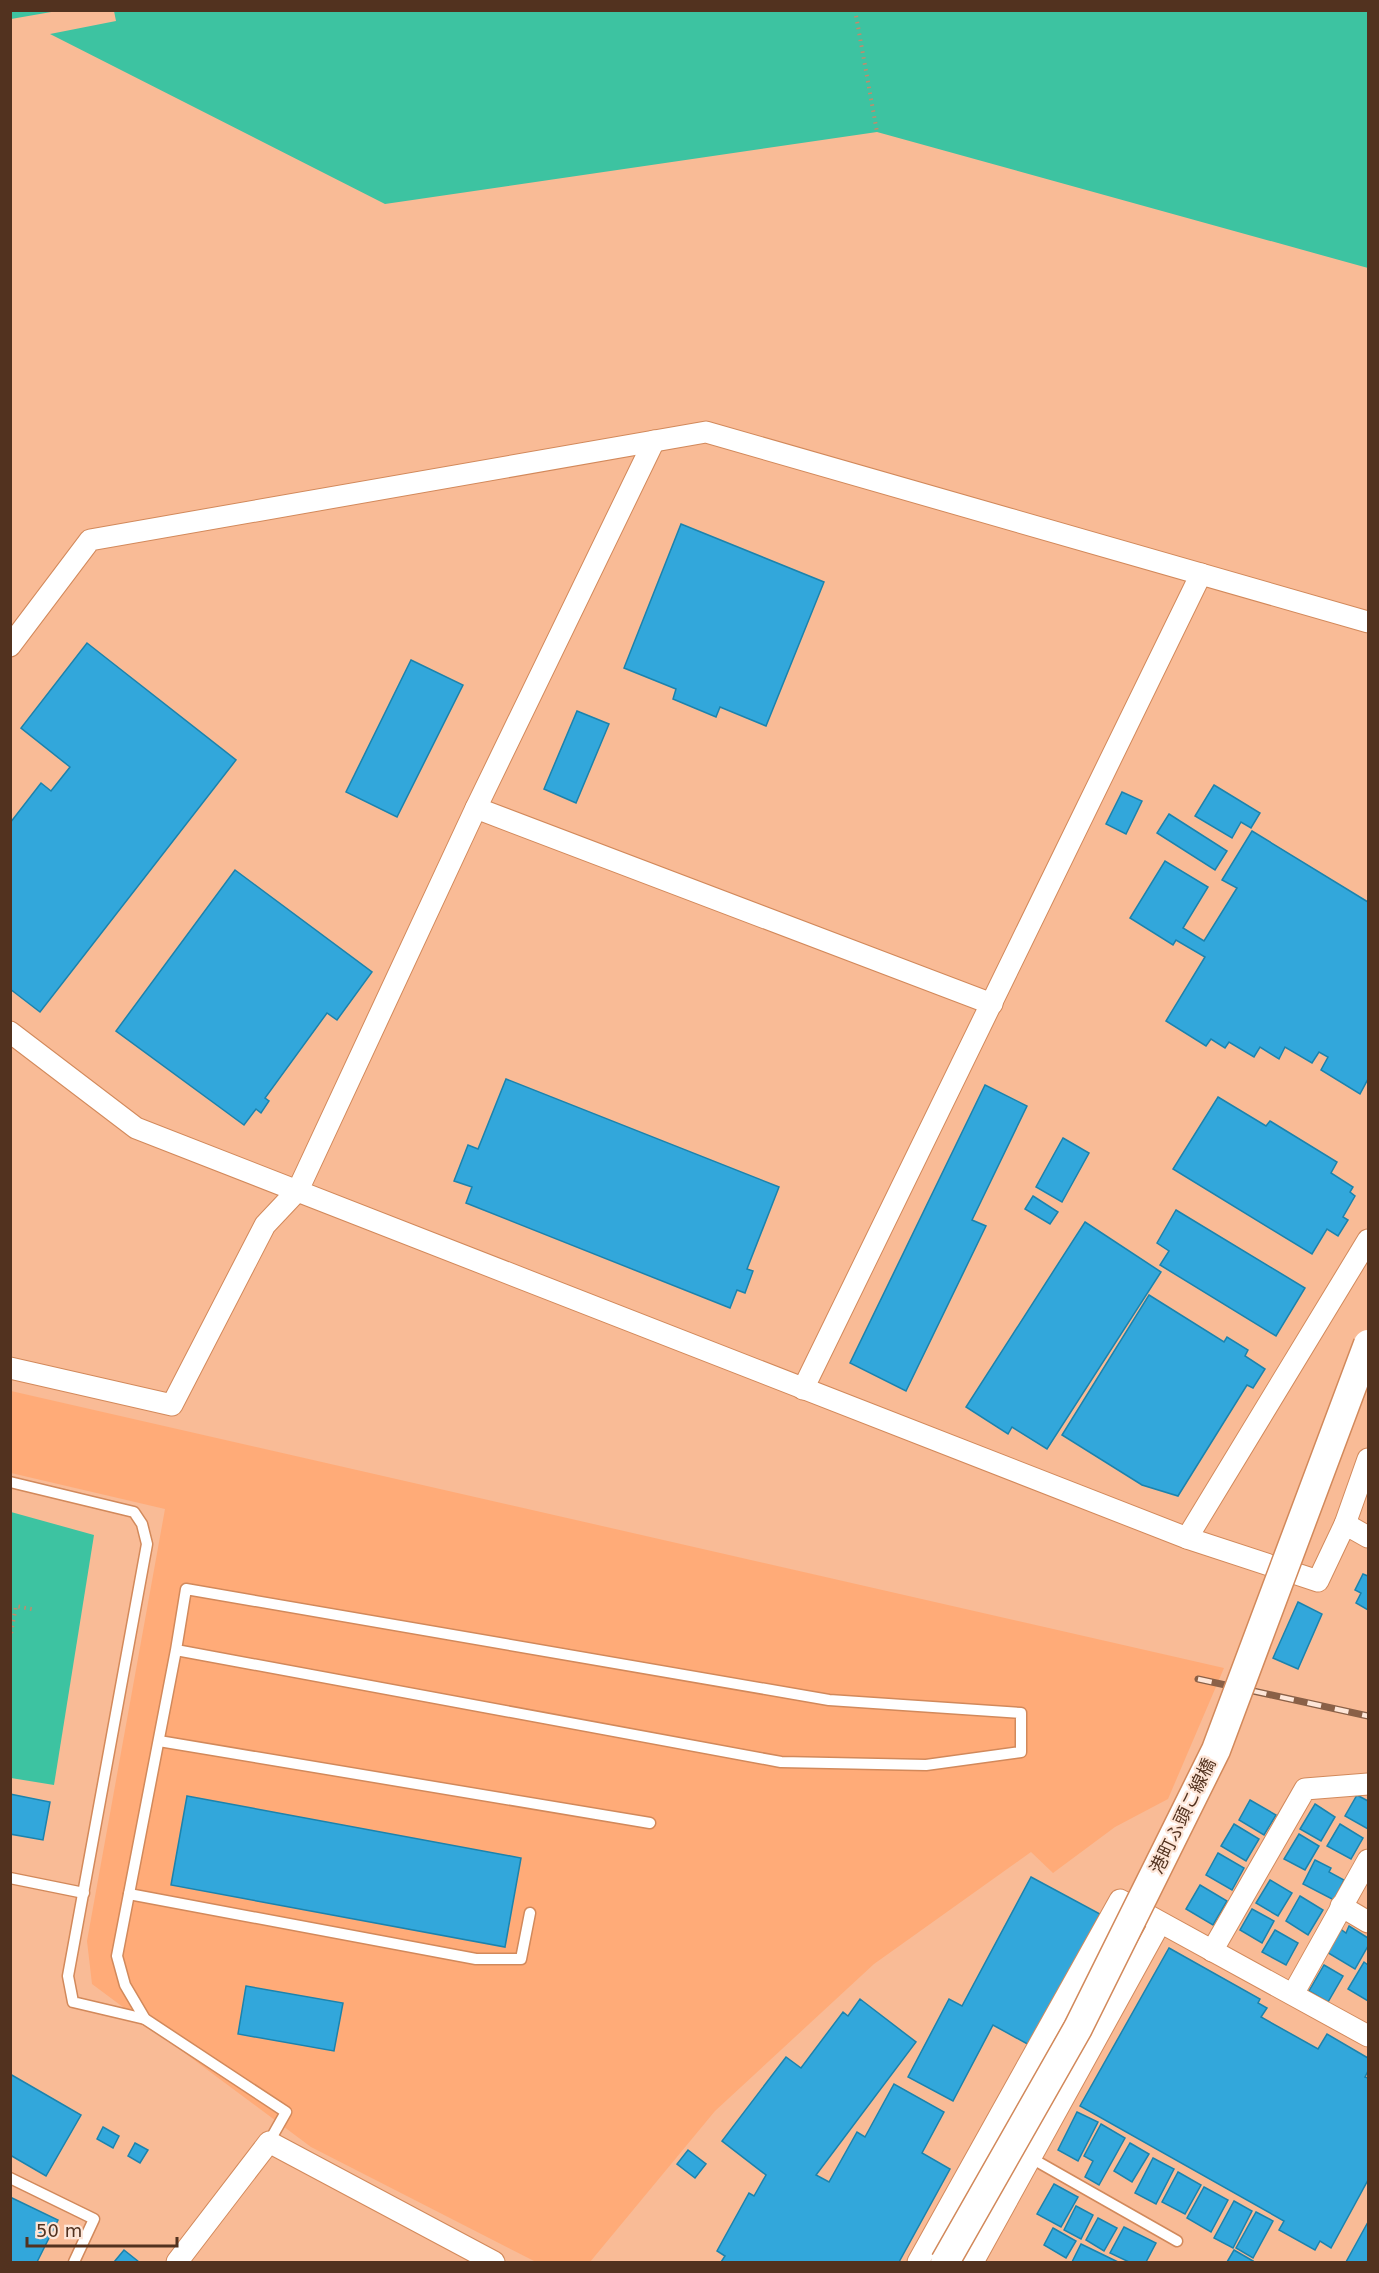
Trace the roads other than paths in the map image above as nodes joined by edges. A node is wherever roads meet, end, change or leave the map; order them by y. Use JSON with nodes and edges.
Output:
{"nodes":[{"id":1,"x":654,"y":441,"type":"junction"},
{"id":2,"x":1201,"y":574,"type":"junction"},
{"id":3,"x":1368,"y":622,"type":"edge"},
{"id":4,"x":10,"y":646,"type":"edge"},
{"id":5,"x":476,"y":808,"type":"junction"},
{"id":6,"x":992,"y":1004,"type":"junction"},
{"id":7,"x":10,"y":1032,"type":"edge"},
{"id":8,"x":298,"y":1190,"type":"junction"},
{"id":9,"x":1368,"y":1240,"type":"edge"},
{"id":10,"x":1368,"y":1344,"type":"edge"},
{"id":11,"x":10,"y":1368,"type":"edge"},
{"id":12,"x":803,"y":1389,"type":"junction"},
{"id":13,"x":1368,"y":1459,"type":"edge"},
{"id":14,"x":10,"y":1482,"type":"edge"},
{"id":15,"x":1345,"y":1524,"type":"junction"},
{"id":16,"x":1368,"y":1537,"type":"edge"},
{"id":17,"x":1187,"y":1538,"type":"junction"},
{"id":18,"x":176,"y":1650,"type":"junction"},
{"id":19,"x":159,"y":1741,"type":"junction"},
{"id":20,"x":1368,"y":1784,"type":"edge"},
{"id":21,"x":650,"y":1822,"type":"dead end"},
{"id":22,"x":1368,"y":1860,"type":"edge"},
{"id":23,"x":10,"y":1878,"type":"edge"},
{"id":24,"x":84,"y":1893,"type":"junction"},
{"id":25,"x":129,"y":1894,"type":"junction"},
{"id":26,"x":1341,"y":1906,"type":"junction"},
{"id":27,"x":530,"y":1913,"type":"dead end"},
{"id":28,"x":1368,"y":1922,"type":"edge"},
{"id":29,"x":1160,"y":1923,"type":"junction"},
{"id":30,"x":1212,"y":1951,"type":"junction"},
{"id":31,"x":1293,"y":1994,"type":"junction"},
{"id":32,"x":145,"y":2019,"type":"junction"},
{"id":33,"x":1368,"y":2036,"type":"edge"},
{"id":34,"x":269,"y":2142,"type":"junction"},
{"id":35,"x":1031,"y":2158,"type":"junction"},
{"id":36,"x":10,"y":2178,"type":"edge"},
{"id":37,"x":1177,"y":2241,"type":"dead end"},
{"id":38,"x":75,"y":2262,"type":"edge"},
{"id":39,"x":177,"y":2262,"type":"edge"},
{"id":40,"x":495,"y":2262,"type":"edge"},
{"id":41,"x":918,"y":2262,"type":"edge"},
{"id":42,"x":945,"y":2262,"type":"edge"},
{"id":43,"x":973,"y":2262,"type":"edge"}],
"edges":[{"from":1,"to":2,"type":"street"},
{"from":1,"to":4,"type":"street"},
{"from":1,"to":5,"type":"street"},
{"from":2,"to":3,"type":"street"},
{"from":2,"to":6,"type":"street"},
{"from":5,"to":6,"type":"street"},
{"from":5,"to":8,"type":"street"},
{"from":6,"to":12,"type":"street"},
{"from":7,"to":8,"type":"street"},
{"from":8,"to":11,"type":"street"},
{"from":8,"to":12,"type":"street"},
{"from":9,"to":17,"type":"street"},
{"from":10,"to":42,"type":"street","name":"港町ふ頭こ線橋","bridge":true},
{"from":12,"to":17,"type":"street"},
{"from":13,"to":15,"type":"street"},
{"from":14,"to":24,"type":"lane"},
{"from":15,"to":16,"type":"street"},
{"from":15,"to":17,"type":"street"},
{"from":18,"to":18,"type":"lane"},
{"from":18,"to":19,"type":"lane"},
{"from":19,"to":21,"type":"lane"},
{"from":19,"to":25,"type":"lane"},
{"from":20,"to":30,"type":"street"},
{"from":22,"to":26,"type":"street"},
{"from":23,"to":24,"type":"lane"},
{"from":24,"to":32,"type":"lane"},
{"from":25,"to":27,"type":"lane"},
{"from":25,"to":32,"type":"lane"},
{"from":26,"to":28,"type":"street"},
{"from":26,"to":31,"type":"street"},
{"from":29,"to":30,"type":"street"},
{"from":29,"to":35,"type":"street"},
{"from":29,"to":41,"type":"street"},
{"from":30,"to":31,"type":"street"},
{"from":31,"to":33,"type":"street"},
{"from":32,"to":34,"type":"lane"},
{"from":34,"to":39,"type":"street"},
{"from":34,"to":40,"type":"street"},
{"from":35,"to":37,"type":"lane"},
{"from":35,"to":43,"type":"street"},
{"from":36,"to":38,"type":"lane"}]}
